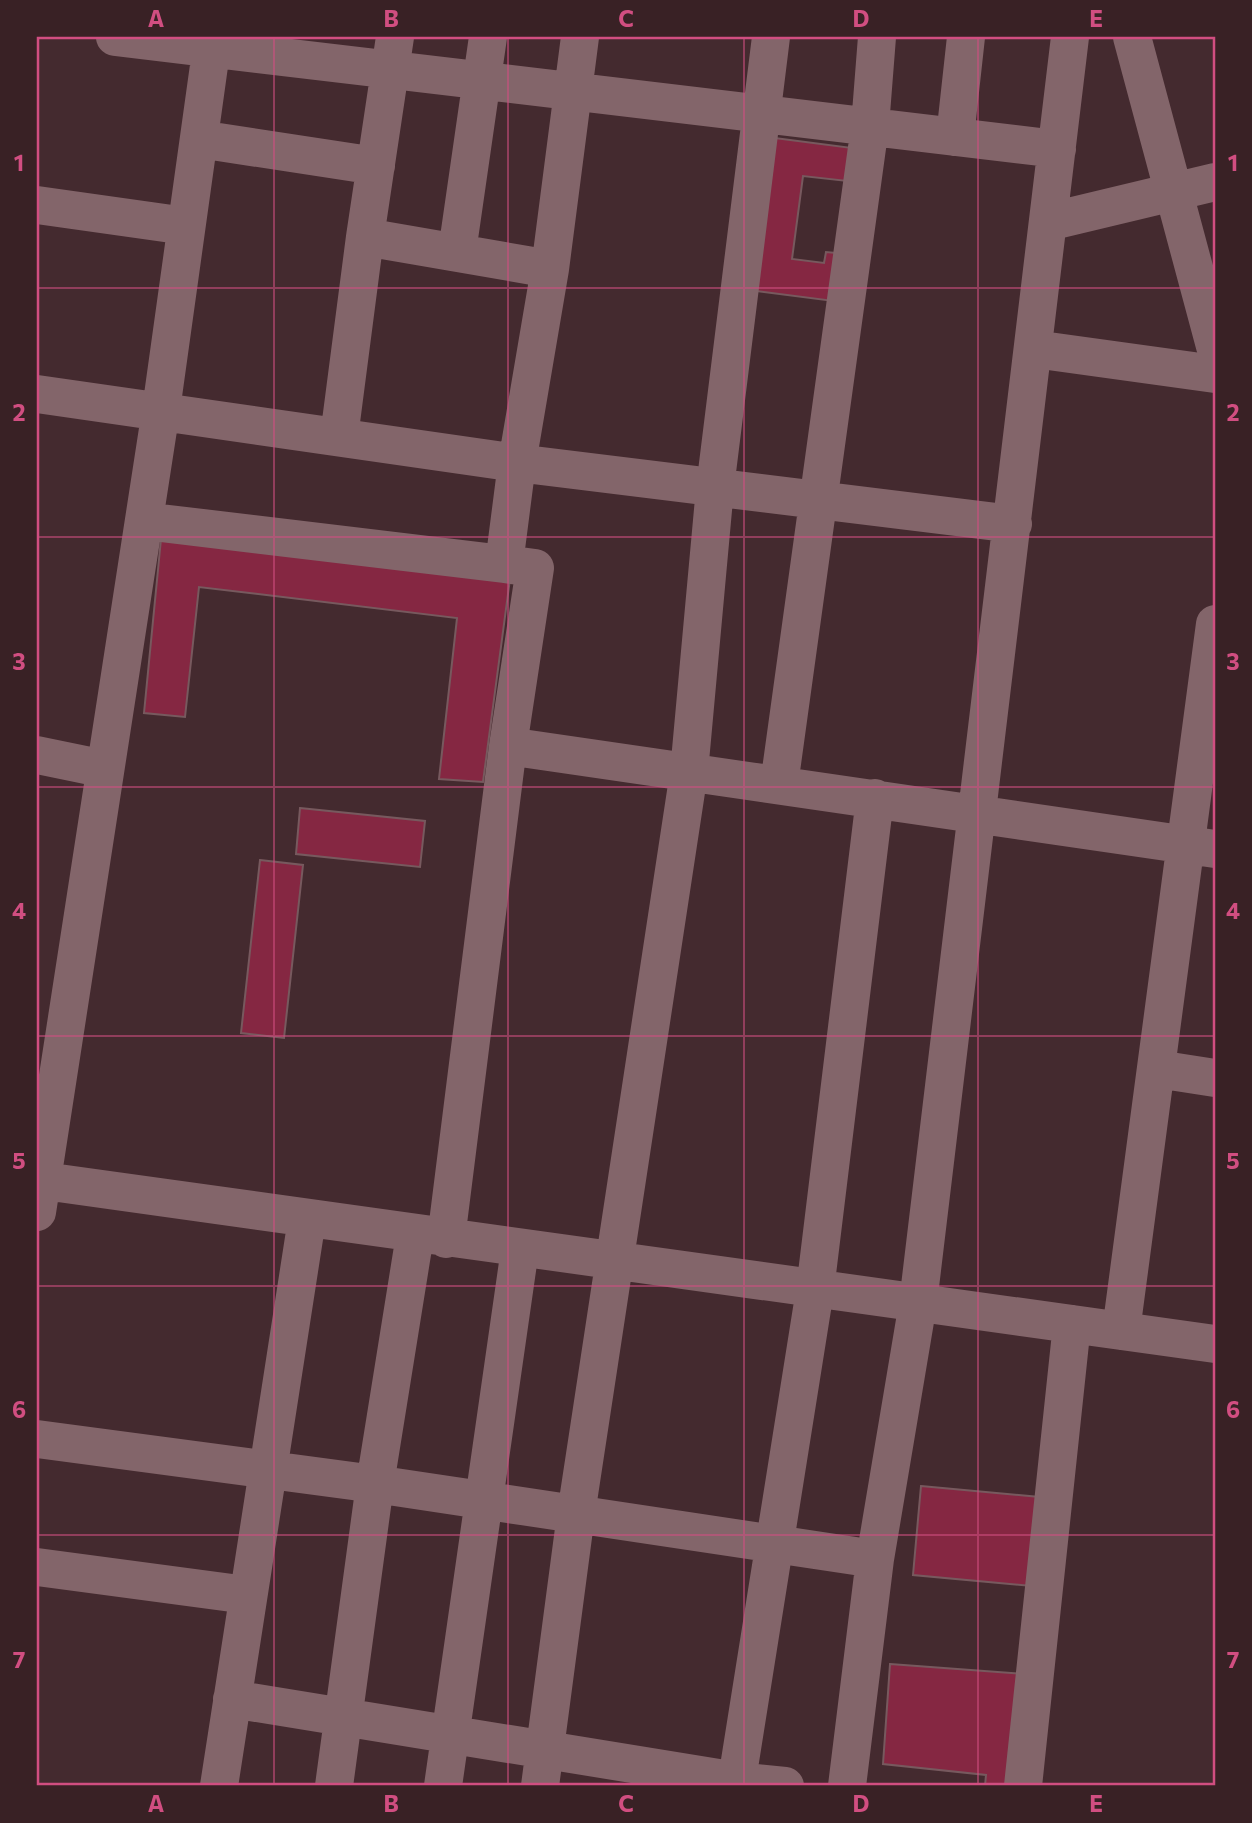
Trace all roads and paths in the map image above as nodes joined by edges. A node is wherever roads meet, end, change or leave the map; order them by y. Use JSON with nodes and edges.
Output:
{"nodes":[{"id":1,"x":116,"y":37,"type":"edge"},
{"id":2,"x":488,"y":37,"type":"edge"},
{"id":3,"x":580,"y":37,"type":"edge"},
{"id":4,"x":771,"y":37,"type":"edge"},
{"id":5,"x":877,"y":37,"type":"edge"},
{"id":6,"x":966,"y":37,"type":"edge"},
{"id":7,"x":1070,"y":37,"type":"edge"},
{"id":8,"x":1132,"y":37,"type":"edge"},
{"id":9,"x":212,"y":42,"type":"edge"},
{"id":10,"x":305,"y":48,"type":"edge"},
{"id":11,"x":393,"y":52,"type":"edge"},
{"id":12,"x":482,"y":78,"type":"junction"},
{"id":13,"x":573,"y":89,"type":"junction"},
{"id":14,"x":760,"y":113,"type":"junction"},
{"id":15,"x":870,"y":126,"type":"junction"},
{"id":16,"x":955,"y":137,"type":"junction"},
{"id":17,"x":199,"y":139,"type":"junction"},
{"id":18,"x":1057,"y":149,"type":"junction"},
{"id":19,"x":376,"y":166,"type":"junction"},
{"id":20,"x":1215,"y":182,"type":"edge"},
{"id":21,"x":1175,"y":191,"type":"junction"},
{"id":22,"x":37,"y":205,"type":"edge"},
{"id":23,"x":1048,"y":222,"type":"junction"},
{"id":24,"x":186,"y":226,"type":"junction"},
{"id":25,"x":365,"y":237,"type":"junction"},
{"id":26,"x":457,"y":252,"type":"junction"},
{"id":27,"x":550,"y":269,"type":"junction"},
{"id":28,"x":1215,"y":346,"type":"edge"},
{"id":29,"x":1034,"y":349,"type":"junction"},
{"id":30,"x":1215,"y":374,"type":"edge"},
{"id":31,"x":37,"y":394,"type":"edge"},
{"id":32,"x":161,"y":410,"type":"junction"},
{"id":33,"x":339,"y":437,"type":"junction"},
{"id":34,"x":517,"y":463,"type":"junction"},
{"id":35,"x":715,"y":488,"type":"junction"},
{"id":36,"x":820,"y":500,"type":"junction"},
{"id":37,"x":144,"y":521,"type":"junction"},
{"id":38,"x":1013,"y":524,"type":"junction"},
{"id":39,"x":504,"y":564,"type":"junction"},
{"id":40,"x":1215,"y":624,"type":"edge"},
{"id":41,"x":508,"y":746,"type":"junction"},
{"id":42,"x":37,"y":755,"type":"edge"},
{"id":43,"x":105,"y":769,"type":"junction"},
{"id":44,"x":689,"y":772,"type":"junction"},
{"id":45,"x":779,"y":785,"type":"junction"},
{"id":46,"x":875,"y":798,"type":"junction"},
{"id":47,"x":977,"y":813,"type":"junction"},
{"id":48,"x":1201,"y":847,"type":"edge"},
{"id":49,"x":1157,"y":1069,"type":"junction"},
{"id":50,"x":1215,"y":1078,"type":"edge"},
{"id":51,"x":38,"y":1191,"type":"edge"},
{"id":52,"x":307,"y":1219,"type":"junction"},
{"id":53,"x":430,"y":1237,"type":"junction"},
{"id":54,"x":520,"y":1249,"type":"junction"},
{"id":55,"x":615,"y":1262,"type":"junction"},
{"id":56,"x":815,"y":1290,"type":"junction"},
{"id":57,"x":918,"y":1303,"type":"junction"},
{"id":58,"x":1072,"y":1324,"type":"junction"},
{"id":59,"x":1121,"y":1331,"type":"junction"},
{"id":60,"x":1215,"y":1344,"type":"edge"},
{"id":61,"x":37,"y":1439,"type":"edge"},
{"id":62,"x":267,"y":1470,"type":"junction"},
{"id":63,"x":375,"y":1484,"type":"junction"},
{"id":64,"x":486,"y":1502,"type":"junction"},
{"id":65,"x":576,"y":1514,"type":"junction"},
{"id":66,"x":775,"y":1543,"type":"junction"},
{"id":67,"x":875,"y":1559,"type":"junction"},
{"id":68,"x":37,"y":1567,"type":"edge"},
{"id":69,"x":247,"y":1595,"type":"junction"},
{"id":70,"x":232,"y":1699,"type":"junction"},
{"id":71,"x":344,"y":1719,"type":"junction"},
{"id":72,"x":450,"y":1734,"type":"junction"},
{"id":73,"x":546,"y":1748,"type":"junction"},
{"id":74,"x":737,"y":1784,"type":"edge"},
{"id":75,"x":219,"y":1786,"type":"edge"},
{"id":76,"x":334,"y":1786,"type":"edge"},
{"id":77,"x":443,"y":1786,"type":"edge"},
{"id":78,"x":540,"y":1786,"type":"edge"},
{"id":79,"x":785,"y":1786,"type":"edge"},
{"id":80,"x":847,"y":1786,"type":"edge"},
{"id":81,"x":1023,"y":1786,"type":"edge"}],
"edges":[{"from":1,"to":9,"type":"street"},
{"from":2,"to":12,"type":"street"},
{"from":3,"to":13,"type":"street"},
{"from":4,"to":14,"type":"street"},
{"from":5,"to":15,"type":"street"},
{"from":6,"to":16,"type":"street"},
{"from":7,"to":18,"type":"street"},
{"from":8,"to":21,"type":"street"},
{"from":9,"to":10,"type":"street"},
{"from":9,"to":17,"type":"street"},
{"from":10,"to":11,"type":"street"},
{"from":11,"to":12,"type":"street"},
{"from":11,"to":19,"type":"street"},
{"from":12,"to":13,"type":"street"},
{"from":12,"to":26,"type":"street"},
{"from":13,"to":14,"type":"street"},
{"from":13,"to":27,"type":"street"},
{"from":14,"to":15,"type":"street"},
{"from":14,"to":35,"type":"street"},
{"from":15,"to":16,"type":"street"},
{"from":15,"to":36,"type":"street"},
{"from":16,"to":18,"type":"street"},
{"from":17,"to":19,"type":"street"},
{"from":17,"to":24,"type":"street"},
{"from":18,"to":23,"type":"street"},
{"from":19,"to":25,"type":"street"},
{"from":20,"to":21,"type":"street"},
{"from":21,"to":23,"type":"street"},
{"from":21,"to":28,"type":"street"},
{"from":22,"to":24,"type":"street"},
{"from":23,"to":29,"type":"street"},
{"from":24,"to":32,"type":"street"},
{"from":25,"to":26,"type":"street"},
{"from":25,"to":33,"type":"street"},
{"from":26,"to":27,"type":"street"},
{"from":27,"to":34,"type":"street"},
{"from":29,"to":30,"type":"street"},
{"from":29,"to":38,"type":"street"},
{"from":31,"to":32,"type":"street"},
{"from":32,"to":33,"type":"street"},
{"from":32,"to":37,"type":"street"},
{"from":33,"to":34,"type":"street"},
{"from":34,"to":35,"type":"street"},
{"from":34,"to":39,"type":"street"},
{"from":35,"to":36,"type":"street"},
{"from":35,"to":44,"type":"street"},
{"from":36,"to":38,"type":"street"},
{"from":36,"to":45,"type":"street"},
{"from":37,"to":39,"type":"street"},
{"from":37,"to":43,"type":"street"},
{"from":38,"to":47,"type":"street"},
{"from":39,"to":41,"type":"street"},
{"from":40,"to":48,"type":"street"},
{"from":41,"to":44,"type":"street"},
{"from":41,"to":53,"type":"street"},
{"from":42,"to":43,"type":"street"},
{"from":43,"to":51,"type":"street"},
{"from":44,"to":45,"type":"street"},
{"from":44,"to":55,"type":"street"},
{"from":45,"to":46,"type":"street"},
{"from":46,"to":47,"type":"street"},
{"from":46,"to":56,"type":"street"},
{"from":47,"to":48,"type":"street"},
{"from":47,"to":57,"type":"street"},
{"from":48,"to":49,"type":"street"},
{"from":49,"to":50,"type":"street"},
{"from":49,"to":59,"type":"street"},
{"from":51,"to":52,"type":"street"},
{"from":52,"to":53,"type":"street"},
{"from":52,"to":62,"type":"street"},
{"from":53,"to":54,"type":"street"},
{"from":53,"to":63,"type":"street"},
{"from":54,"to":55,"type":"street"},
{"from":54,"to":64,"type":"street"},
{"from":55,"to":56,"type":"street"},
{"from":55,"to":65,"type":"street"},
{"from":56,"to":57,"type":"street"},
{"from":56,"to":66,"type":"street"},
{"from":57,"to":58,"type":"street"},
{"from":57,"to":67,"type":"street"},
{"from":58,"to":59,"type":"street"},
{"from":58,"to":81,"type":"street"},
{"from":59,"to":60,"type":"street"},
{"from":61,"to":62,"type":"street"},
{"from":62,"to":63,"type":"street"},
{"from":62,"to":69,"type":"street"},
{"from":63,"to":64,"type":"street"},
{"from":63,"to":71,"type":"street"},
{"from":64,"to":65,"type":"street"},
{"from":64,"to":72,"type":"street"},
{"from":65,"to":66,"type":"street"},
{"from":65,"to":73,"type":"street"},
{"from":66,"to":67,"type":"street"},
{"from":66,"to":74,"type":"street"},
{"from":67,"to":80,"type":"street"},
{"from":68,"to":69,"type":"street"},
{"from":69,"to":70,"type":"street"},
{"from":70,"to":71,"type":"street"},
{"from":70,"to":75,"type":"street"},
{"from":71,"to":72,"type":"street"},
{"from":71,"to":76,"type":"street"},
{"from":72,"to":73,"type":"street"},
{"from":72,"to":77,"type":"street"},
{"from":73,"to":74,"type":"street"},
{"from":73,"to":78,"type":"street"},
{"from":74,"to":79,"type":"street"}]}
